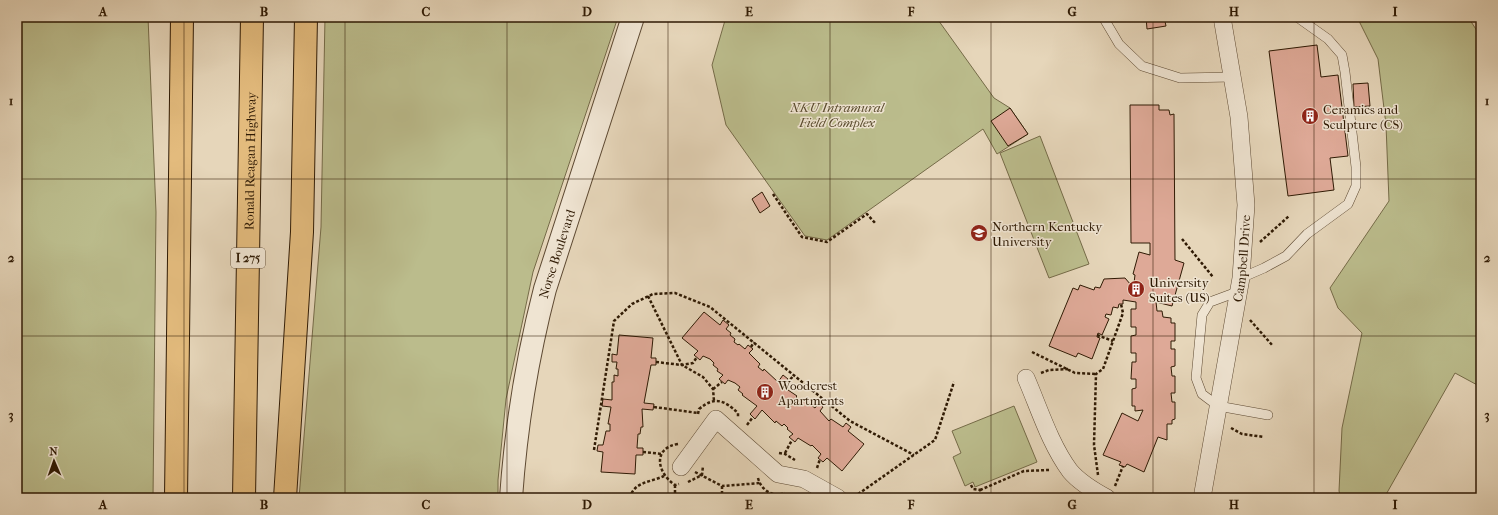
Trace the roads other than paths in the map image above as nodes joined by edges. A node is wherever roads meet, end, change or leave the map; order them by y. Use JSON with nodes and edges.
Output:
{"nodes":[{"id":1,"x":182,"y":17,"type":"edge"},
{"id":2,"x":252,"y":17,"type":"edge"},
{"id":3,"x":306,"y":17,"type":"edge"},
{"id":4,"x":633,"y":17,"type":"edge"},
{"id":5,"x":1103,"y":17,"type":"edge"},
{"id":6,"x":1222,"y":17,"type":"edge"},
{"id":7,"x":1297,"y":17,"type":"edge"},
{"id":8,"x":1232,"y":77,"type":"junction"},
{"id":9,"x":1238,"y":291,"type":"junction"},
{"id":10,"x":1032,"y":376,"type":"road end"},
{"id":11,"x":1218,"y":406,"type":"junction"},
{"id":12,"x":1268,"y":415,"type":"dead end"},
{"id":13,"x":681,"y":467,"type":"road end"},
{"id":14,"x":1110,"y":494,"type":"edge"},
{"id":15,"x":830,"y":496,"type":"edge"},
{"id":16,"x":176,"y":498,"type":"edge"},
{"id":17,"x":244,"y":498,"type":"edge"},
{"id":18,"x":285,"y":498,"type":"edge"},
{"id":19,"x":511,"y":498,"type":"edge"},
{"id":20,"x":1202,"y":498,"type":"edge"}],
"edges":[{"from":1,"to":16,"type":"highway"},
{"from":2,"to":17,"type":"highway","name":"Ronald Reagan Highway","number":"I 275"},
{"from":3,"to":18,"type":"highway"},
{"from":4,"to":19,"type":"street","name":"Norse Boulevard"},
{"from":5,"to":8,"type":"lane"},
{"from":6,"to":8,"type":"street","name":"Campbell Drive"},
{"from":7,"to":9,"type":"lane"},
{"from":8,"to":9,"type":"street","name":"Campbell Drive"},
{"from":9,"to":11,"type":"street","name":"Campbell Drive"},
{"from":9,"to":11,"type":"lane"},
{"from":10,"to":14,"type":"street"},
{"from":11,"to":12,"type":"lane"},
{"from":11,"to":20,"type":"street","name":"Campbell Drive"},
{"from":13,"to":15,"type":"street"}]}
